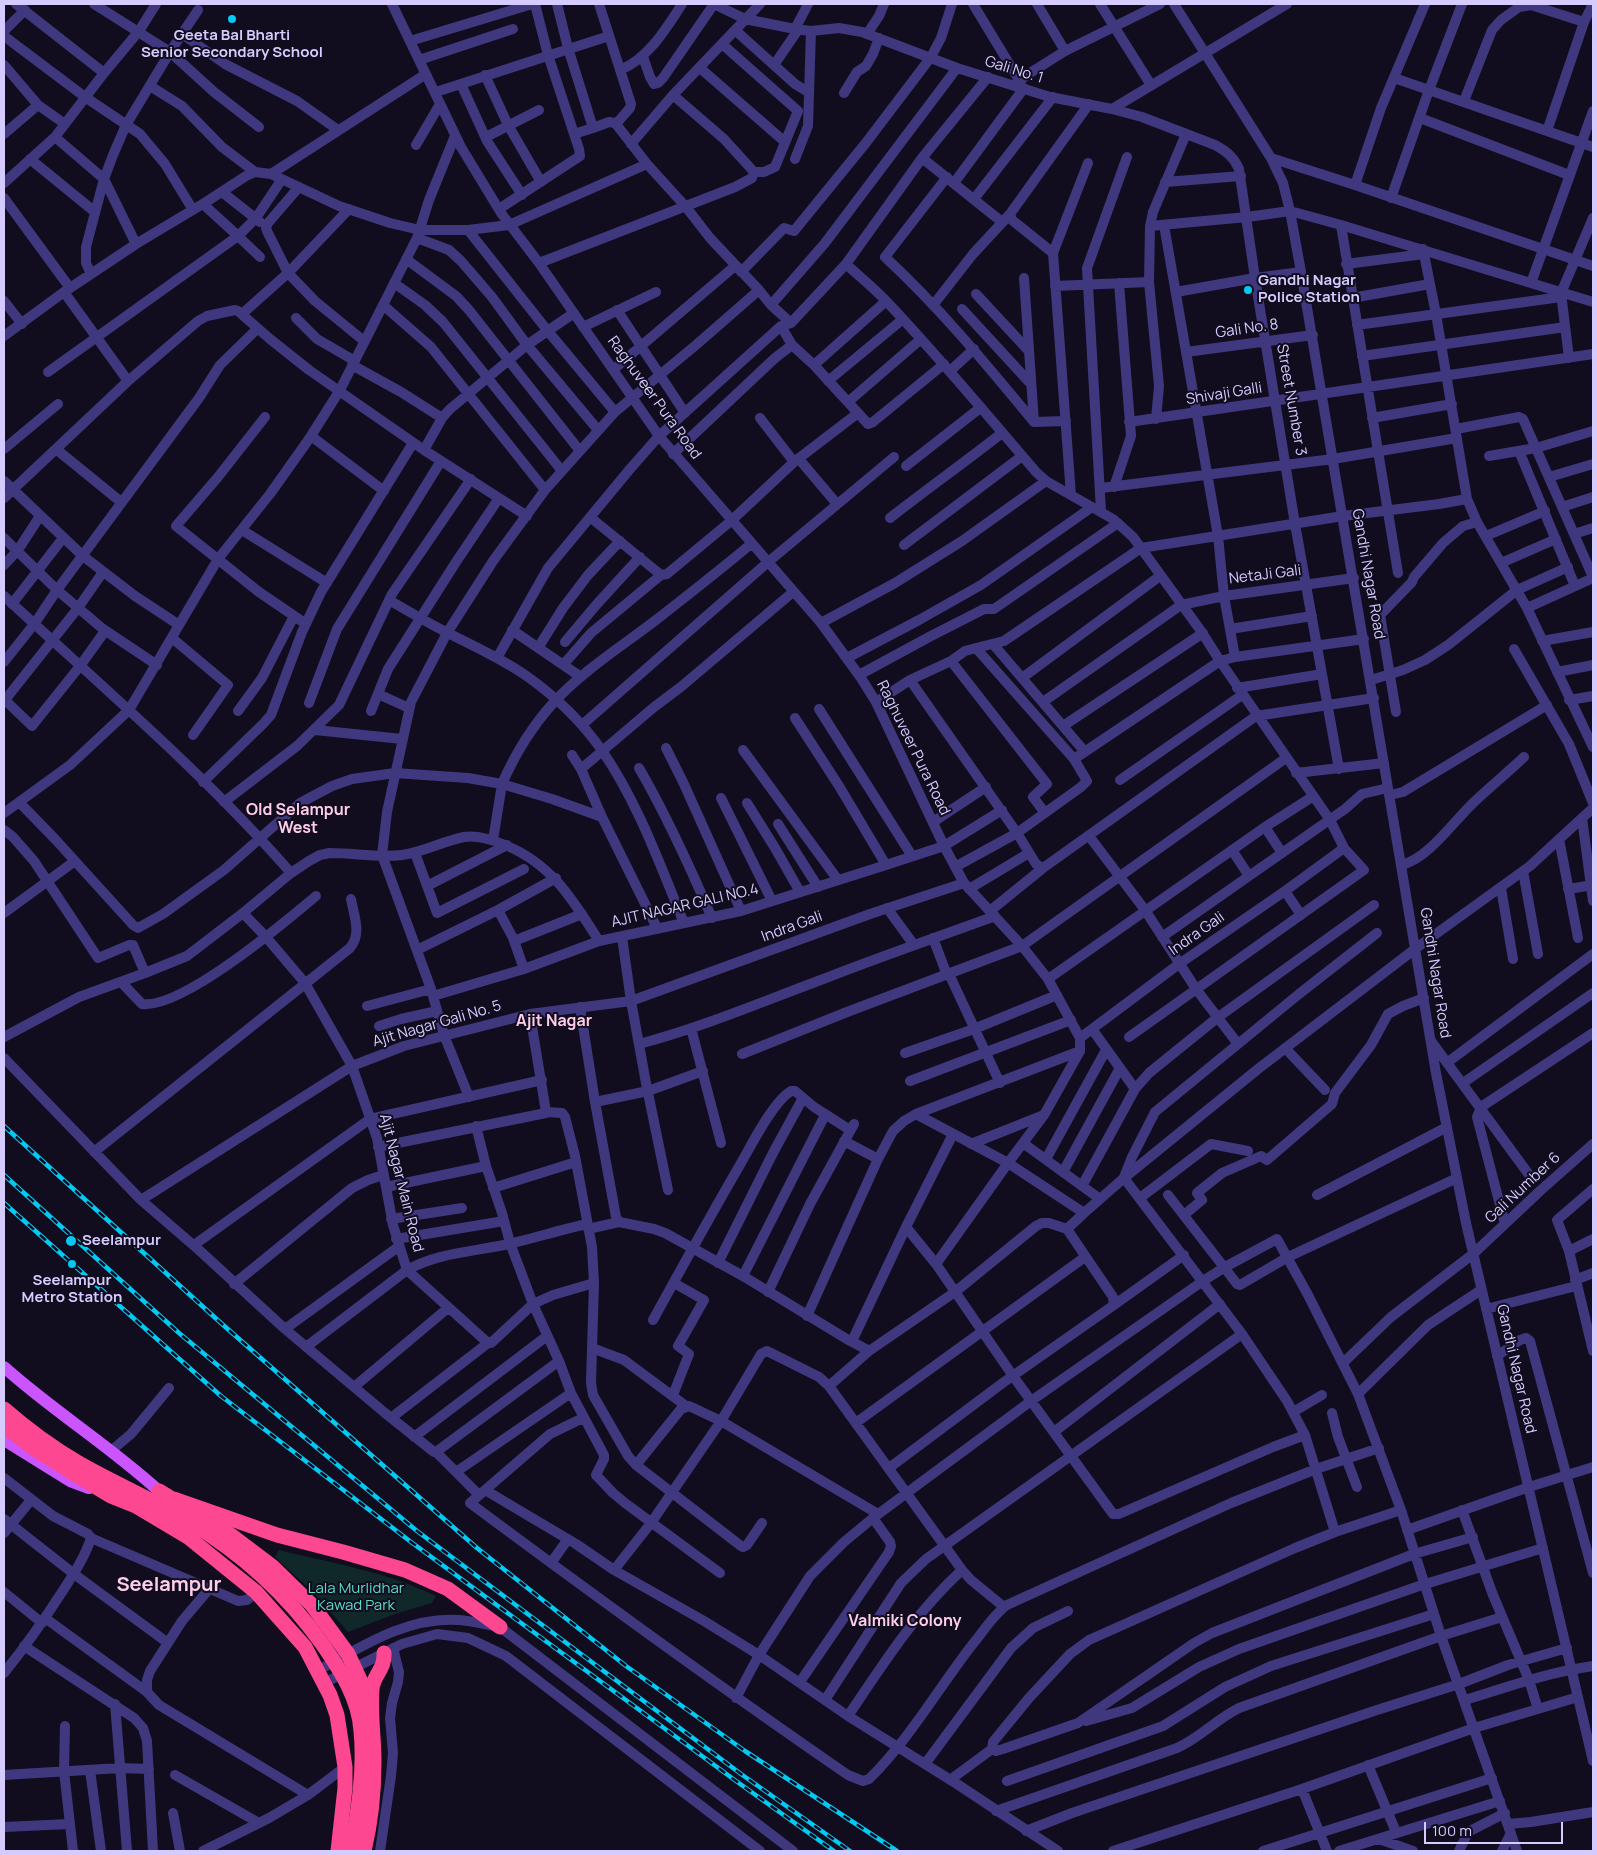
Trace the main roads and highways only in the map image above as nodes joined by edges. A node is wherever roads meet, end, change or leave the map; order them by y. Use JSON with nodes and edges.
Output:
{"nodes":[{"id":1,"x":4,"y":1367,"type":"edge"},
{"id":2,"x":4,"y":1409,"type":"edge"},
{"id":3,"x":6,"y":1432,"type":"edge"},
{"id":4,"x":159,"y":1491,"type":"joint"},
{"id":5,"x":174,"y":1499,"type":"junction"},
{"id":6,"x":500,"y":1628,"type":"road end"},
{"id":7,"x":388,"y":1650,"type":"road end"},
{"id":8,"x":371,"y":1724,"type":"junction"},
{"id":9,"x":340,"y":1850,"type":"edge"},
{"id":10,"x":364,"y":1851,"type":"edge"}],
"edges":[{"from":1,"to":4,"type":"main road"},
{"from":2,"to":9,"type":"highway","bridge":true},
{"from":3,"to":9,"type":"highway"},
{"from":4,"to":5,"type":"highway"},
{"from":5,"to":6,"type":"highway"},
{"from":5,"to":8,"type":"highway"},
{"from":7,"to":8,"type":"highway"},
{"from":8,"to":10,"type":"highway"}]}
